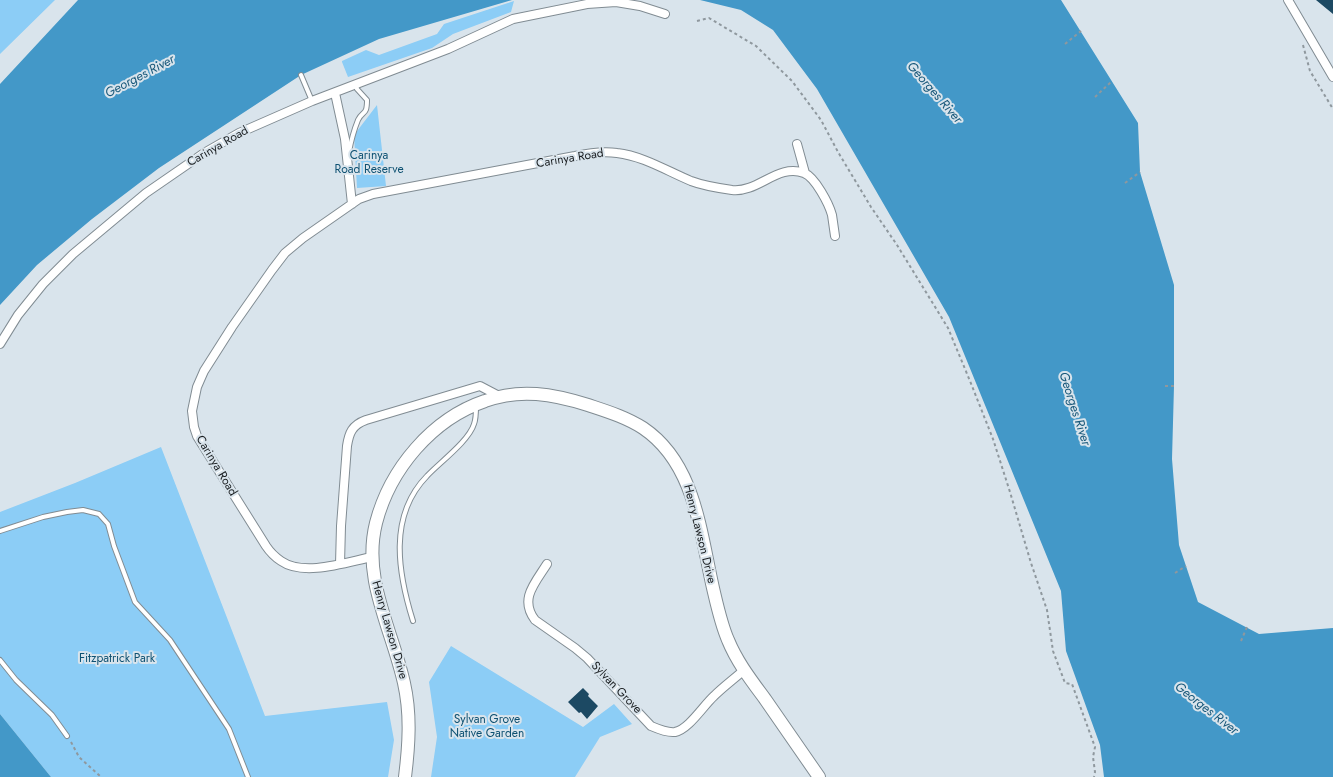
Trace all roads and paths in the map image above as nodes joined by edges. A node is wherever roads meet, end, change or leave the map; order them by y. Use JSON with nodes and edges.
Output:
{"nodes":[{"id":1,"x":1288,"y":0,"type":"edge"},
{"id":2,"x":665,"y":14,"type":"dead end"},
{"id":3,"x":698,"y":20,"type":"dead end"},
{"id":4,"x":1081,"y":32,"type":"dead end"},
{"id":5,"x":1303,"y":42,"type":"dead end"},
{"id":6,"x":1065,"y":44,"type":"dead end"},
{"id":7,"x":301,"y":75,"type":"dead end"},
{"id":8,"x":1333,"y":77,"type":"edge"},
{"id":9,"x":1112,"y":81,"type":"dead end"},
{"id":10,"x":357,"y":87,"type":"junction"},
{"id":11,"x":335,"y":93,"type":"junction"},
{"id":12,"x":1095,"y":97,"type":"dead end"},
{"id":13,"x":312,"y":101,"type":"junction"},
{"id":14,"x":1333,"y":109,"type":"edge"},
{"id":15,"x":797,"y":144,"type":"dead end"},
{"id":16,"x":348,"y":164,"type":"junction"},
{"id":17,"x":1140,"y":172,"type":"dead end"},
{"id":18,"x":805,"y":173,"type":"junction"},
{"id":19,"x":1125,"y":183,"type":"dead end"},
{"id":20,"x":352,"y":204,"type":"junction"},
{"id":21,"x":835,"y":236,"type":"dead end"},
{"id":22,"x":0,"y":344,"type":"edge"},
{"id":23,"x":1165,"y":386,"type":"dead end"},
{"id":24,"x":1174,"y":386,"type":"dead end"},
{"id":25,"x":499,"y":396,"type":"junction"},
{"id":26,"x":476,"y":404,"type":"junction"},
{"id":27,"x":0,"y":531,"type":"edge"},
{"id":28,"x":372,"y":557,"type":"junction"},
{"id":29,"x":340,"y":564,"type":"junction"},
{"id":30,"x":547,"y":564,"type":"dead end"},
{"id":31,"x":1186,"y":566,"type":"dead end"},
{"id":32,"x":1176,"y":573,"type":"dead end"},
{"id":33,"x":413,"y":621,"type":"dead end"},
{"id":34,"x":1247,"y":627,"type":"dead end"},
{"id":35,"x":1241,"y":640,"type":"dead end"},
{"id":36,"x":0,"y":660,"type":"edge"},
{"id":37,"x":744,"y":670,"type":"junction"},
{"id":38,"x":67,"y":736,"type":"joint"},
{"id":39,"x":101,"y":777,"type":"edge"},
{"id":40,"x":248,"y":777,"type":"edge"},
{"id":41,"x":405,"y":777,"type":"edge"},
{"id":42,"x":820,"y":777,"type":"edge"},
{"id":43,"x":1094,"y":777,"type":"edge"}],
"edges":[{"from":1,"to":8,"type":"street"},
{"from":2,"to":10,"type":"street","name":"Carinya Road"},
{"from":3,"to":43,"type":"path"},
{"from":4,"to":6,"type":"path"},
{"from":5,"to":14,"type":"path"},
{"from":7,"to":13,"type":"lane"},
{"from":9,"to":12,"type":"path"},
{"from":10,"to":11,"type":"street","name":"Carinya Road"},
{"from":10,"to":16,"type":"lane"},
{"from":11,"to":13,"type":"street","name":"Carinya Road"},
{"from":11,"to":16,"type":"street"},
{"from":13,"to":22,"type":"street","name":"Carinya Road"},
{"from":15,"to":18,"type":"street"},
{"from":16,"to":20,"type":"street"},
{"from":17,"to":19,"type":"path"},
{"from":18,"to":20,"type":"street","name":"Carinya Road"},
{"from":18,"to":21,"type":"street"},
{"from":20,"to":29,"type":"street","name":"Carinya Road"},
{"from":23,"to":24,"type":"path"},
{"from":25,"to":26,"type":"main road","name":"Henry Lawson Drive"},
{"from":25,"to":29,"type":"street"},
{"from":25,"to":37,"type":"main road","name":"Henry Lawson Drive"},
{"from":26,"to":28,"type":"main road","name":"Henry Lawson Drive"},
{"from":26,"to":33,"type":"lane"},
{"from":27,"to":40,"type":"lane"},
{"from":28,"to":29,"type":"street","name":"Carinya Road"},
{"from":28,"to":41,"type":"main road","name":"Henry Lawson Drive"},
{"from":30,"to":37,"type":"street","name":"Sylvan Grove"},
{"from":31,"to":32,"type":"path"},
{"from":34,"to":35,"type":"path"},
{"from":36,"to":38,"type":"lane"},
{"from":37,"to":42,"type":"main road","name":"Henry Lawson Drive"},
{"from":38,"to":39,"type":"path"}]}
